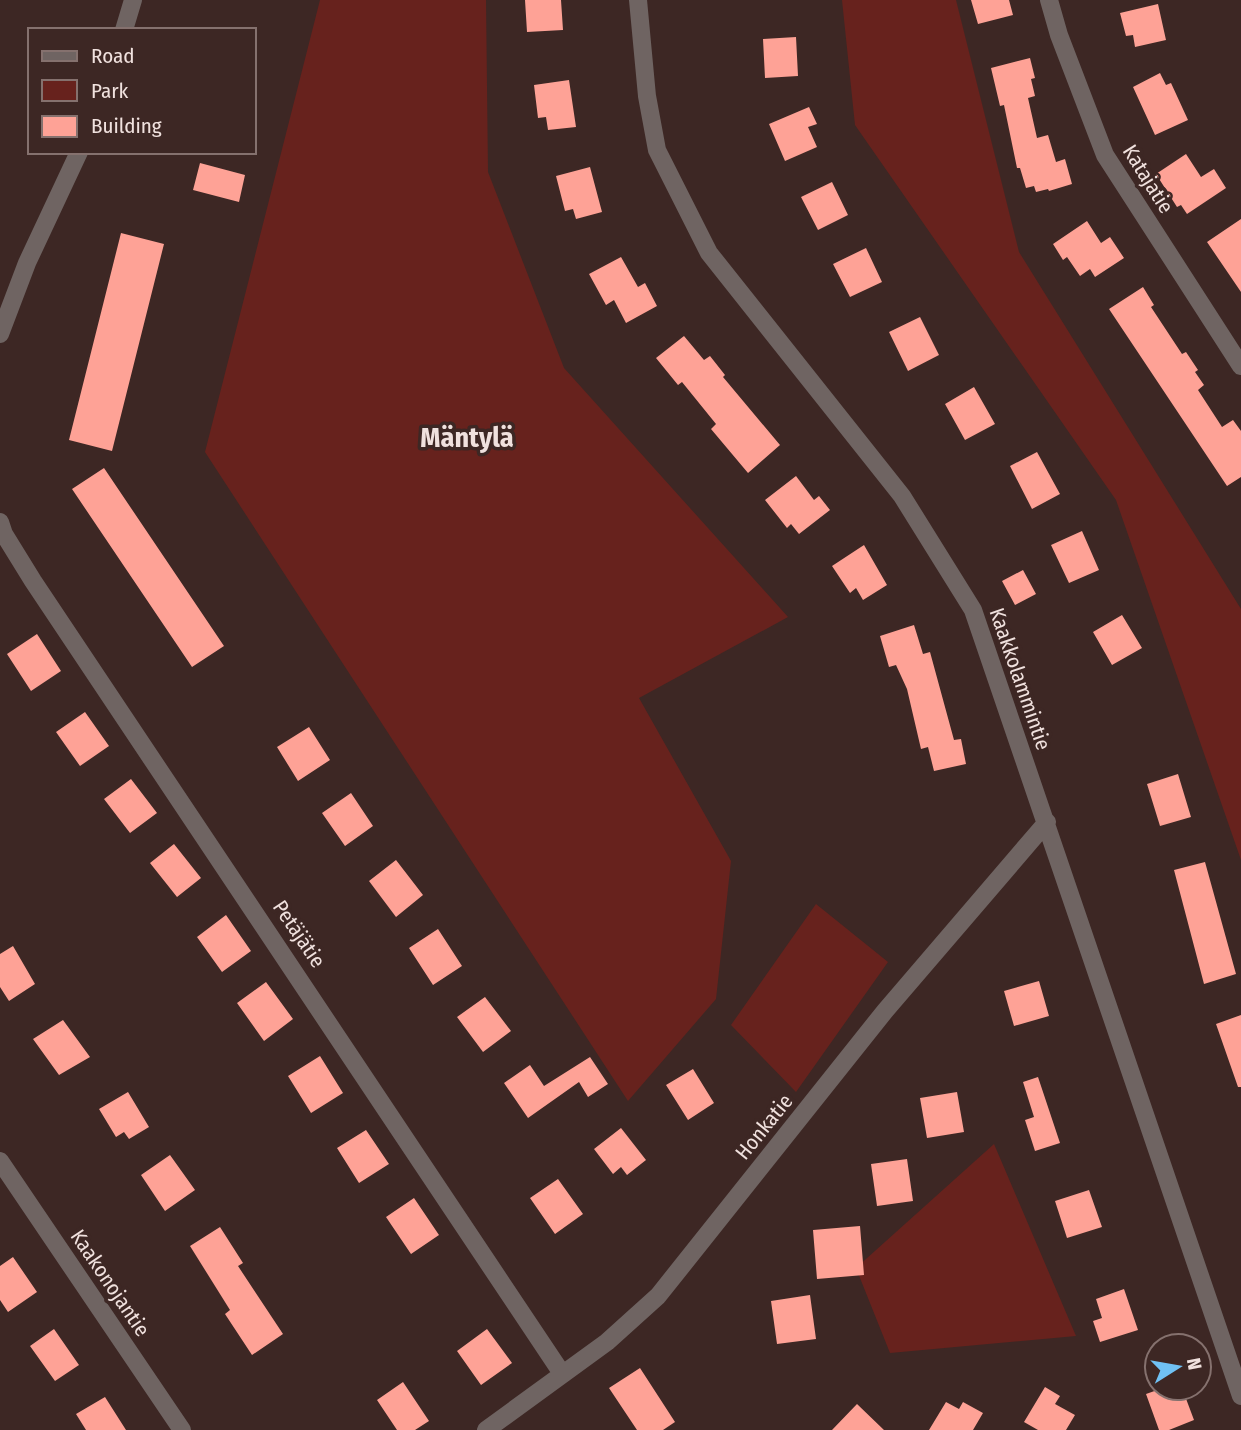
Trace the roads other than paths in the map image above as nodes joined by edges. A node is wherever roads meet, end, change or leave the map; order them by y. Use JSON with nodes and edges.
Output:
{"nodes":[{"id":1,"x":134,"y":0,"type":"edge"},
{"id":2,"x":638,"y":0,"type":"edge"},
{"id":3,"x":1049,"y":0,"type":"edge"},
{"id":4,"x":125,"y":28,"type":"edge"},
{"id":5,"x":78,"y":154,"type":"edge"},
{"id":6,"x":0,"y":334,"type":"edge"},
{"id":7,"x":1241,"y":366,"type":"edge"},
{"id":8,"x":0,"y":522,"type":"edge"},
{"id":9,"x":1047,"y":822,"type":"junction"},
{"id":10,"x":0,"y":1161,"type":"edge"},
{"id":11,"x":561,"y":1372,"type":"junction"},
{"id":12,"x":1241,"y":1396,"type":"edge"},
{"id":13,"x":182,"y":1430,"type":"edge"},
{"id":14,"x":486,"y":1430,"type":"edge"}],
"edges":[{"from":1,"to":4,"type":"street"},
{"from":2,"to":9,"type":"street","name":"Kaakkolammintie"},
{"from":3,"to":7,"type":"street","name":"Katajatie"},
{"from":5,"to":6,"type":"street"},
{"from":8,"to":11,"type":"street","name":"Petäjätie"},
{"from":9,"to":11,"type":"street","name":"Honkatie"},
{"from":9,"to":12,"type":"street","name":"Kaakkolammintie"},
{"from":10,"to":13,"type":"street","name":"Kaakonojantie"},
{"from":11,"to":14,"type":"street","name":"Honkatie"}]}
